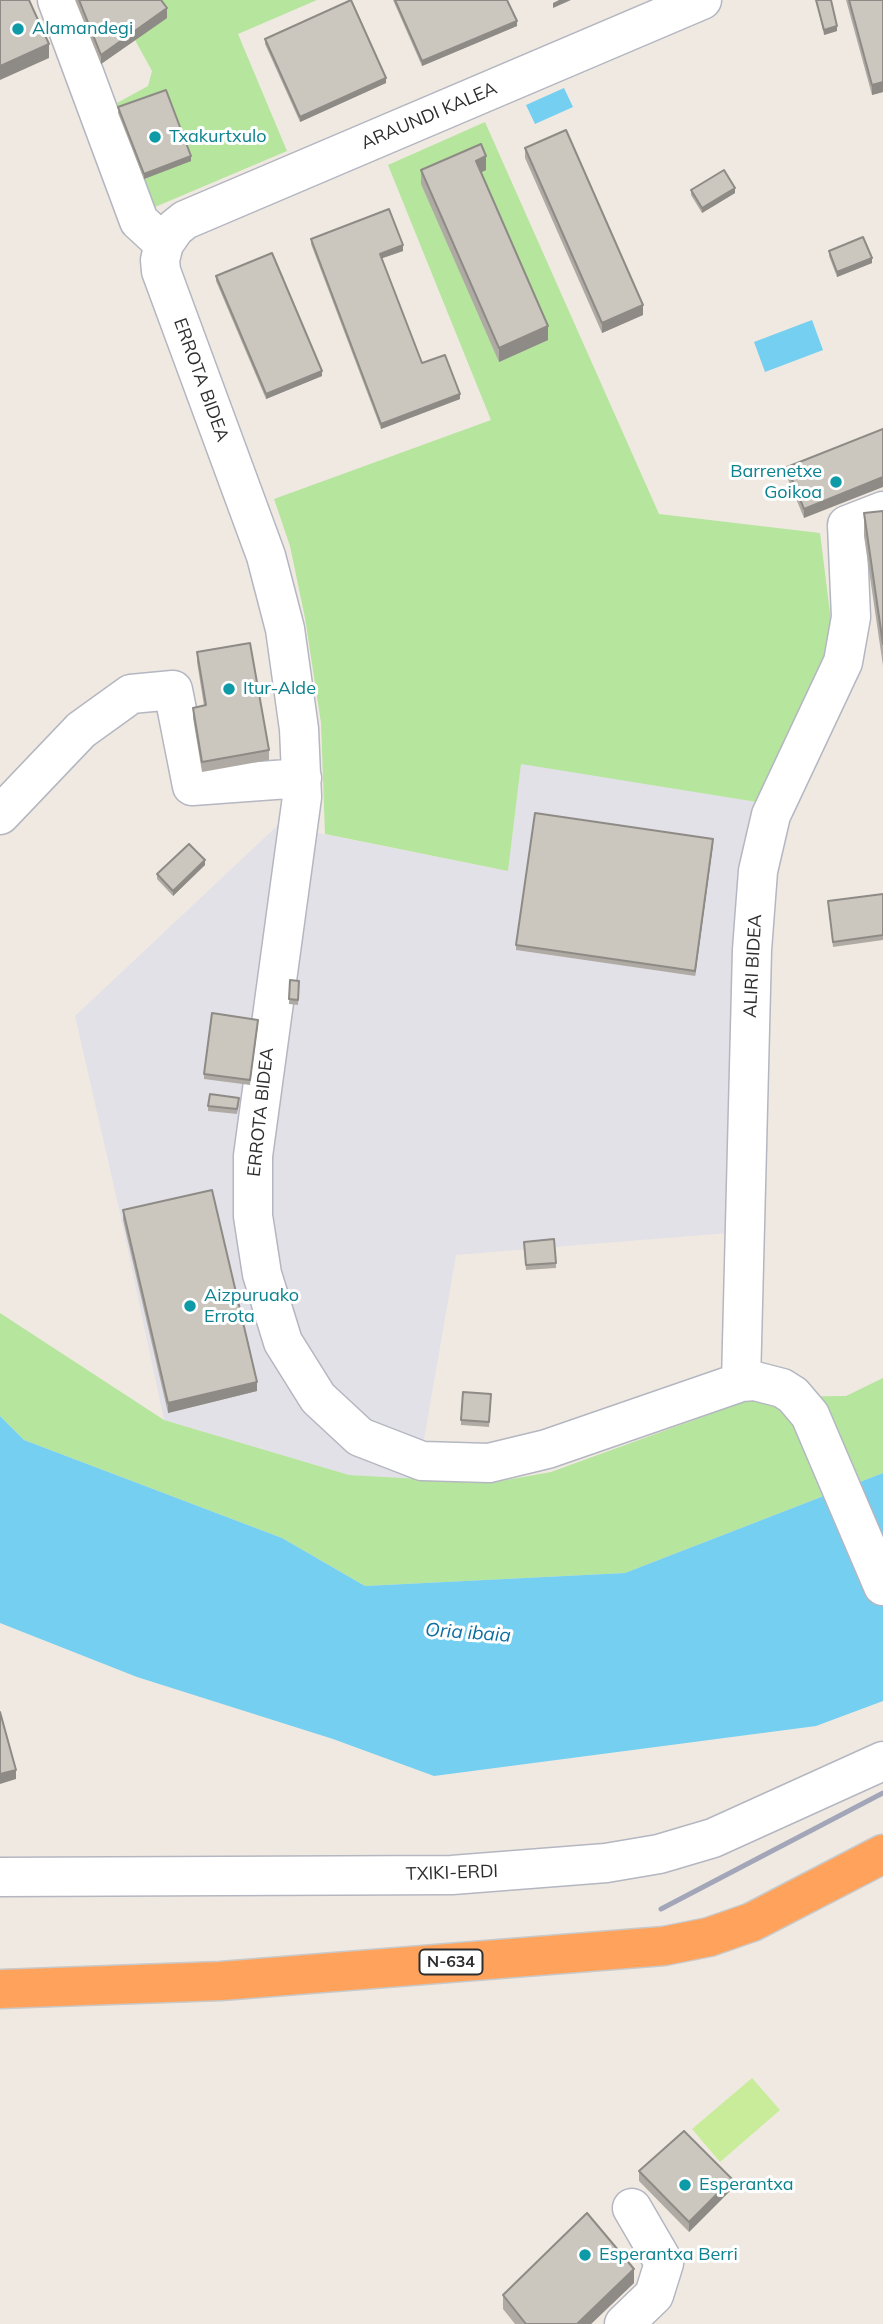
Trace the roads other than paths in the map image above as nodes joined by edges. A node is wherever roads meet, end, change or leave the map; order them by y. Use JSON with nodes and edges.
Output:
{"nodes":[{"id":1,"x":57,"y":0,"type":"edge"},
{"id":2,"x":702,"y":0,"type":"edge"},
{"id":3,"x":164,"y":244,"type":"junction"},
{"id":4,"x":883,"y":511,"type":"edge"},
{"id":5,"x":302,"y":778,"type":"junction"},
{"id":6,"x":0,"y":815,"type":"edge"},
{"id":7,"x":741,"y":1382,"type":"junction"},
{"id":8,"x":883,"y":1586,"type":"edge"},
{"id":9,"x":883,"y":1761,"type":"edge"},
{"id":10,"x":883,"y":1854,"type":"edge"},
{"id":11,"x":0,"y":1877,"type":"edge"},
{"id":12,"x":0,"y":1989,"type":"edge"},
{"id":13,"x":632,"y":2208,"type":"dead end"},
{"id":14,"x":624,"y":2324,"type":"edge"}],
"edges":[{"from":1,"to":3,"type":"street"},
{"from":2,"to":3,"type":"street","name":"ARAUNDI KALEA"},
{"from":3,"to":5,"type":"street","name":"ERROTA BIDEA"},
{"from":4,"to":7,"type":"street","name":"ALIRI BIDEA"},
{"from":5,"to":6,"type":"street"},
{"from":5,"to":7,"type":"street","name":"ERROTA BIDEA"},
{"from":7,"to":8,"type":"street"},
{"from":9,"to":11,"type":"street","name":"TXIKI-ERDI"},
{"from":10,"to":12,"type":"highway","number":"N-634"},
{"from":13,"to":14,"type":"street"}]}
